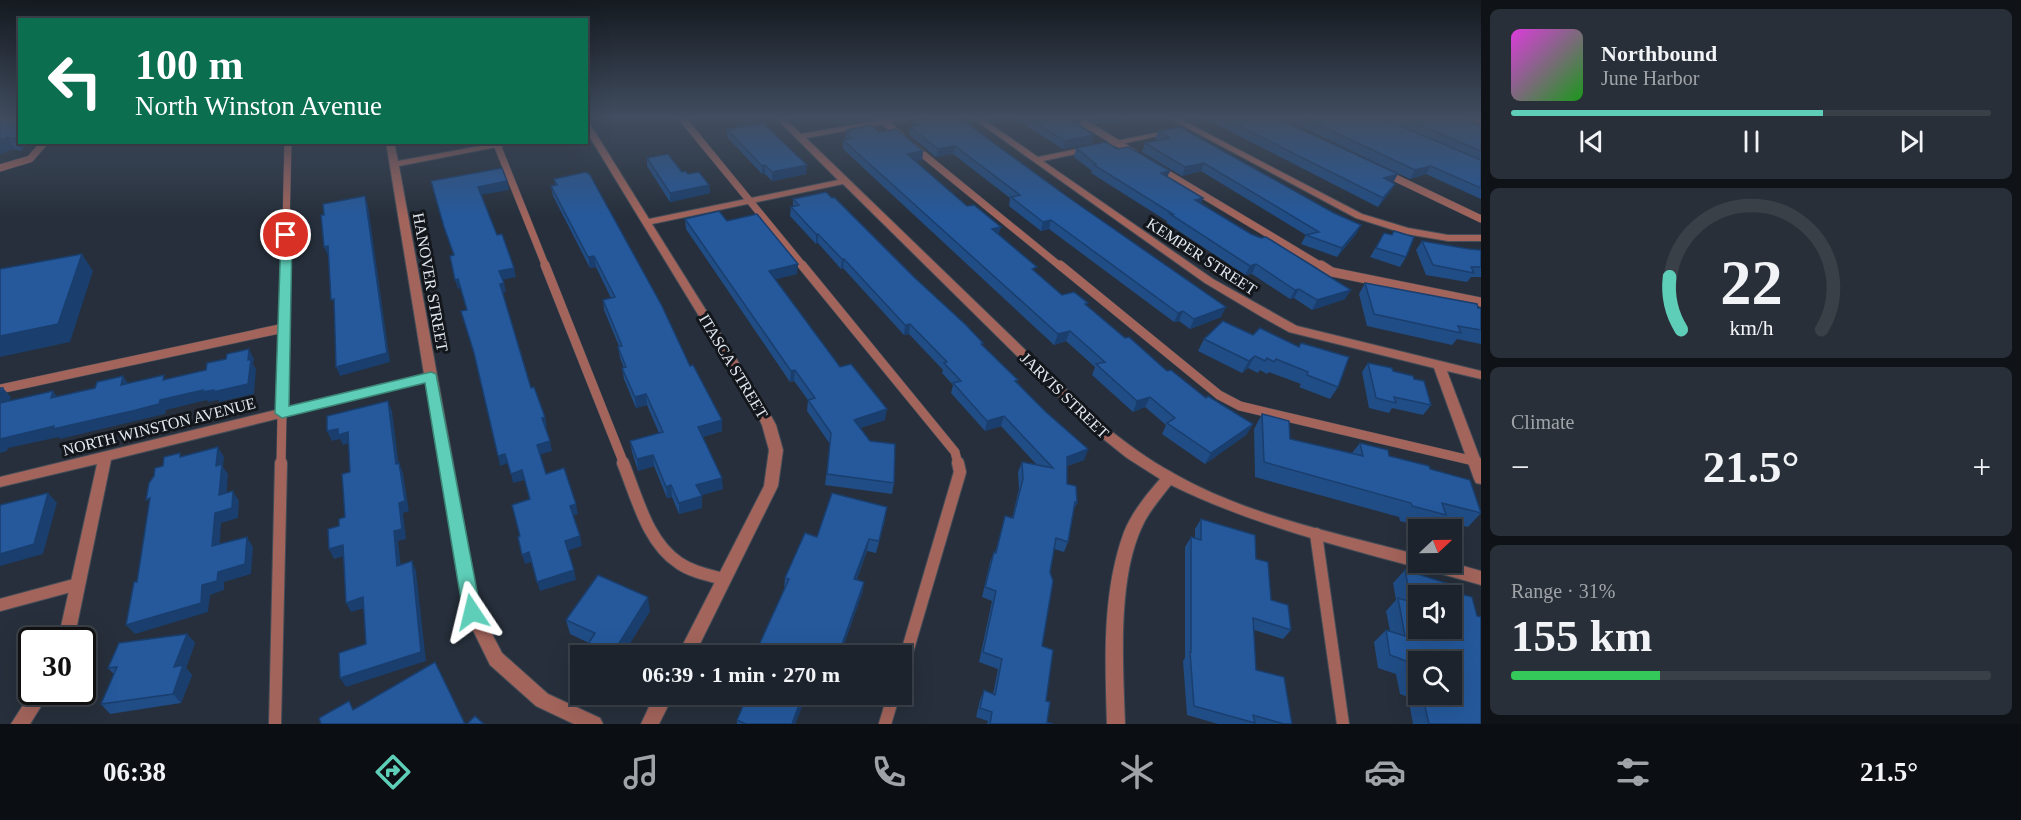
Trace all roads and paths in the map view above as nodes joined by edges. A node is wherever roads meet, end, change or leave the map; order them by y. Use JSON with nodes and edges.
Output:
{"nodes":[{"id":1,"x":37,"y":151,"type":"edge"},
{"id":2,"x":288,"y":151,"type":"edge"},
{"id":3,"x":392,"y":151,"type":"edge"},
{"id":4,"x":462,"y":151,"type":"edge"},
{"id":5,"x":500,"y":151,"type":"edge"},
{"id":6,"x":602,"y":151,"type":"edge"},
{"id":7,"x":709,"y":151,"type":"edge"},
{"id":8,"x":814,"y":151,"type":"edge"},
{"id":9,"x":920,"y":151,"type":"edge"},
{"id":10,"x":1023,"y":151,"type":"edge"},
{"id":11,"x":1080,"y":151,"type":"edge"},
{"id":12,"x":1131,"y":151,"type":"edge"},
{"id":13,"x":1236,"y":151,"type":"edge"},
{"id":14,"x":1138,"y":155,"type":"edge"},
{"id":15,"x":1036,"y":160,"type":"junction"},
{"id":16,"x":1148,"y":161,"type":"edge"},
{"id":17,"x":394,"y":164,"type":"junction"},
{"id":18,"x":0,"y":168,"type":"edge"},
{"id":19,"x":1375,"y":168,"type":"edge"},
{"id":20,"x":845,"y":181,"type":"junction"},
{"id":21,"x":750,"y":201,"type":"junction"},
{"id":22,"x":1481,"y":219,"type":"edge"},
{"id":23,"x":647,"y":222,"type":"junction"},
{"id":24,"x":1481,"y":238,"type":"edge"},
{"id":25,"x":1481,"y":302,"type":"edge"},
{"id":26,"x":284,"y":328,"type":"junction"},
{"id":27,"x":1439,"y":366,"type":"junction"},
{"id":28,"x":1481,"y":375,"type":"edge"},
{"id":29,"x":431,"y":377,"type":"junction"},
{"id":30,"x":0,"y":390,"type":"edge"},
{"id":31,"x":282,"y":413,"type":"junction"},
{"id":32,"x":105,"y":456,"type":"junction"},
{"id":33,"x":1478,"y":462,"type":"edge"},
{"id":34,"x":1168,"y":479,"type":"junction"},
{"id":35,"x":1481,"y":479,"type":"edge"},
{"id":36,"x":0,"y":482,"type":"edge"},
{"id":37,"x":1316,"y":534,"type":"junction"},
{"id":38,"x":1408,"y":559,"type":"edge"},
{"id":39,"x":1462,"y":573,"type":"edge"},
{"id":40,"x":1481,"y":578,"type":"edge"},
{"id":41,"x":723,"y":579,"type":"junction"},
{"id":42,"x":78,"y":584,"type":"junction"},
{"id":43,"x":0,"y":605,"type":"edge"},
{"id":44,"x":69,"y":627,"type":"edge"},
{"id":45,"x":690,"y":645,"type":"edge"},
{"id":46,"x":909,"y":645,"type":"edge"},
{"id":47,"x":32,"y":705,"type":"edge"},
{"id":48,"x":660,"y":705,"type":"edge"},
{"id":49,"x":891,"y":705,"type":"edge"},
{"id":50,"x":20,"y":724,"type":"edge"},
{"id":51,"x":274,"y":724,"type":"edge"},
{"id":52,"x":594,"y":724,"type":"edge"},
{"id":53,"x":650,"y":724,"type":"edge"},
{"id":54,"x":885,"y":724,"type":"edge"},
{"id":55,"x":1116,"y":724,"type":"edge"},
{"id":56,"x":1343,"y":724,"type":"edge"}],
"edges":[{"from":1,"to":18,"type":"lane"},
{"from":2,"to":26,"type":"lane"},
{"from":3,"to":17,"type":"street","name":"HANOVER STREET"},
{"from":4,"to":17,"type":"street"},
{"from":5,"to":41,"type":"lane"},
{"from":6,"to":23,"type":"street","name":"ITASCA STREET"},
{"from":7,"to":21,"type":"lane"},
{"from":8,"to":20,"type":"street","name":"JARVIS STREET"},
{"from":9,"to":33,"type":"lane"},
{"from":10,"to":15,"type":"street","name":"KEMPER STREET"},
{"from":11,"to":15,"type":"street"},
{"from":12,"to":14,"type":"lane"},
{"from":13,"to":24,"type":"street"},
{"from":15,"to":27,"type":"street","name":"KEMPER STREET"},
{"from":16,"to":25,"type":"lane"},
{"from":17,"to":29,"type":"street","name":"HANOVER STREET"},
{"from":19,"to":22,"type":"lane"},
{"from":20,"to":21,"type":"street"},
{"from":20,"to":34,"type":"street","name":"JARVIS STREET"},
{"from":21,"to":23,"type":"street"},
{"from":21,"to":46,"type":"lane"},
{"from":23,"to":41,"type":"street","name":"ITASCA STREET"},
{"from":26,"to":30,"type":"lane"},
{"from":26,"to":31,"type":"lane"},
{"from":27,"to":28,"type":"street","name":"KEMPER STREET"},
{"from":27,"to":33,"type":"street"},
{"from":29,"to":31,"type":"street","name":"NORTH WINSTON AVENUE"},
{"from":29,"to":52,"type":"street","name":"HANOVER STREET"},
{"from":31,"to":32,"type":"street","name":"NORTH WINSTON AVENUE"},
{"from":31,"to":51,"type":"lane"},
{"from":32,"to":36,"type":"street","name":"NORTH WINSTON AVENUE"},
{"from":32,"to":42,"type":"street"},
{"from":33,"to":35,"type":"street"},
{"from":34,"to":37,"type":"street","name":"JARVIS STREET"},
{"from":34,"to":55,"type":"street"},
{"from":37,"to":38,"type":"street","name":"JARVIS STREET"},
{"from":37,"to":56,"type":"lane"},
{"from":39,"to":40,"type":"street","name":"JARVIS STREET"},
{"from":41,"to":45,"type":"street","name":"ITASCA STREET"},
{"from":42,"to":43,"type":"lane"},
{"from":42,"to":44,"type":"street"},
{"from":47,"to":50,"type":"street"},
{"from":48,"to":53,"type":"street"},
{"from":49,"to":54,"type":"lane"}]}
